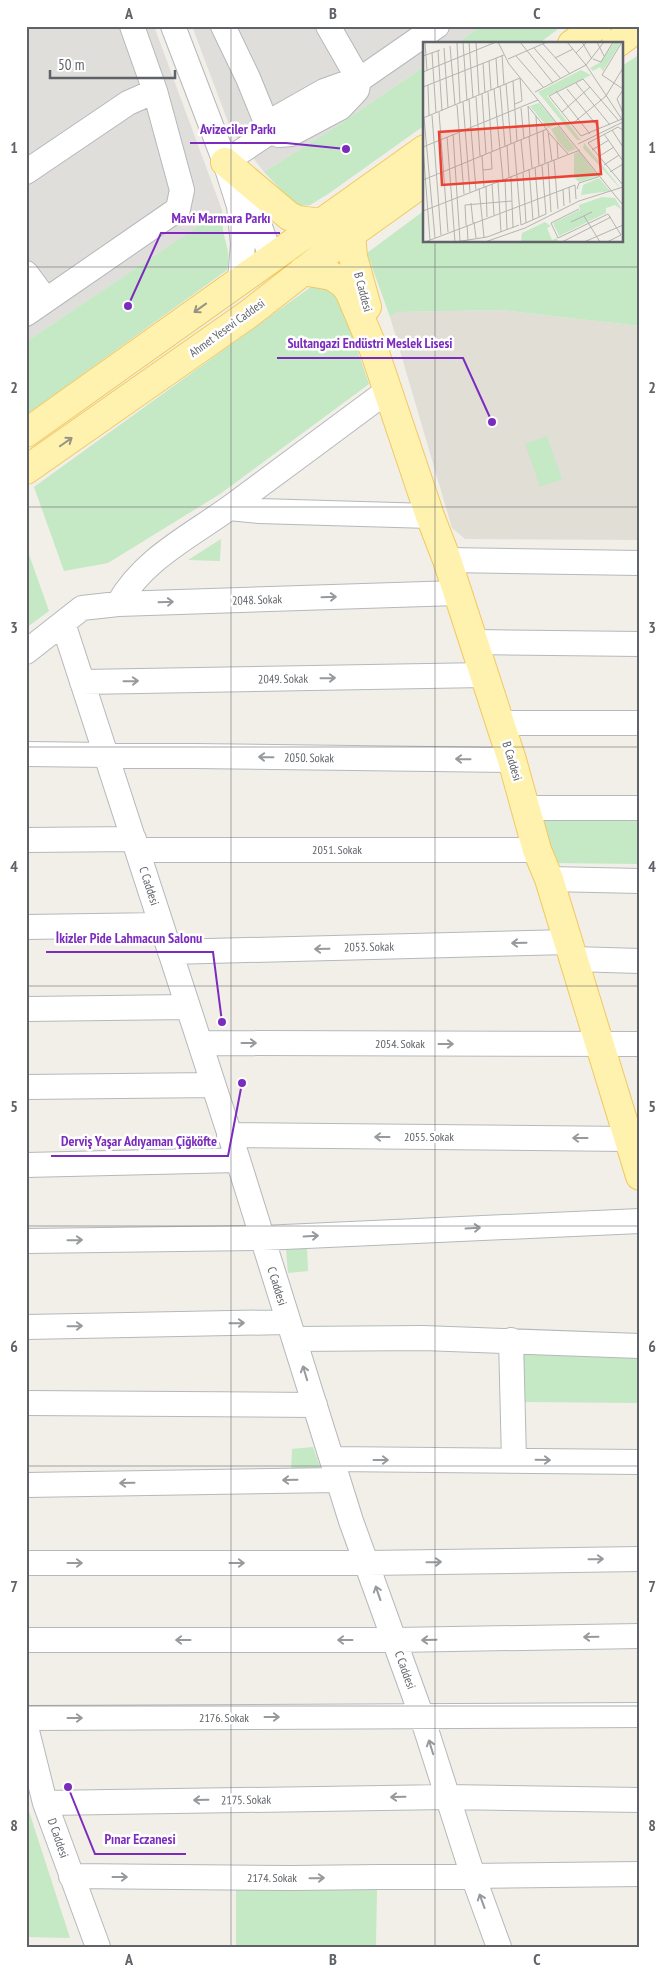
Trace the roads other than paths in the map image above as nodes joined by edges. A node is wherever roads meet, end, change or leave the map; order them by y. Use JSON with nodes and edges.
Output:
{"nodes":[{"id":1,"x":132,"y":26,"type":"edge"},
{"id":2,"x":173,"y":26,"type":"edge"},
{"id":3,"x":223,"y":26,"type":"edge"},
{"id":4,"x":328,"y":26,"type":"edge"},
{"id":5,"x":437,"y":26,"type":"edge"},
{"id":6,"x":596,"y":26,"type":"edge"},
{"id":7,"x":640,"y":26,"type":"edge"},
{"id":8,"x":575,"y":42,"type":"edge"},
{"id":9,"x":619,"y":42,"type":"edge"},
{"id":10,"x":359,"y":80,"type":"junction"},
{"id":11,"x":155,"y":92,"type":"junction"},
{"id":12,"x":270,"y":132,"type":"junction"},
{"id":13,"x":423,"y":150,"type":"edge"},
{"id":14,"x":225,"y":162,"type":"junction"},
{"id":15,"x":26,"y":172,"type":"edge"},
{"id":16,"x":423,"y":182,"type":"edge"},
{"id":17,"x":321,"y":223,"type":"junction"},
{"id":18,"x":351,"y":234,"type":"junction"},
{"id":19,"x":272,"y":259,"type":"junction"},
{"id":20,"x":303,"y":271,"type":"junction"},
{"id":21,"x":26,"y":273,"type":"edge"},
{"id":22,"x":240,"y":280,"type":"junction"},
{"id":23,"x":46,"y":300,"type":"junction"},
{"id":24,"x":250,"y":313,"type":"junction"},
{"id":25,"x":26,"y":314,"type":"edge"},
{"id":26,"x":374,"y":350,"type":"junction"},
{"id":27,"x":387,"y":391,"type":"junction"},
{"id":28,"x":26,"y":433,"type":"edge"},
{"id":29,"x":26,"y":470,"type":"edge"},
{"id":30,"x":229,"y":508,"type":"junction"},
{"id":31,"x":430,"y":516,"type":"junction"},
{"id":32,"x":447,"y":560,"type":"junction"},
{"id":33,"x":640,"y":563,"type":"edge"},
{"id":34,"x":457,"y":593,"type":"junction"},
{"id":35,"x":118,"y":604,"type":"junction"},
{"id":36,"x":63,"y":623,"type":"junction"},
{"id":37,"x":474,"y":642,"type":"junction"},
{"id":38,"x":640,"y":644,"type":"edge"},
{"id":39,"x":26,"y":652,"type":"edge"},
{"id":40,"x":485,"y":675,"type":"junction"},
{"id":41,"x":82,"y":682,"type":"junction"},
{"id":42,"x":500,"y":723,"type":"junction"},
{"id":43,"x":640,"y":723,"type":"edge"},
{"id":44,"x":26,"y":754,"type":"edge"},
{"id":45,"x":106,"y":756,"type":"junction"},
{"id":46,"x":512,"y":760,"type":"junction"},
{"id":47,"x":527,"y":808,"type":"junction"},
{"id":48,"x":640,"y":808,"type":"edge"},
{"id":49,"x":26,"y":840,"type":"edge"},
{"id":50,"x":135,"y":845,"type":"junction"},
{"id":51,"x":537,"y":850,"type":"junction"},
{"id":52,"x":549,"y":879,"type":"junction"},
{"id":53,"x":640,"y":881,"type":"edge"},
{"id":54,"x":161,"y":925,"type":"junction"},
{"id":55,"x":26,"y":927,"type":"edge"},
{"id":56,"x":570,"y":951,"type":"junction"},
{"id":57,"x":170,"y":952,"type":"junction"},
{"id":58,"x":640,"y":961,"type":"edge"},
{"id":59,"x":188,"y":1007,"type":"junction"},
{"id":60,"x":26,"y":1009,"type":"edge"},
{"id":61,"x":200,"y":1043,"type":"junction"},
{"id":62,"x":640,"y":1044,"type":"edge"},
{"id":63,"x":600,"y":1045,"type":"junction"},
{"id":64,"x":213,"y":1085,"type":"junction"},
{"id":65,"x":26,"y":1087,"type":"edge"},
{"id":66,"x":630,"y":1124,"type":"edge"},
{"id":67,"x":229,"y":1136,"type":"junction"},
{"id":68,"x":238,"y":1160,"type":"junction"},
{"id":69,"x":26,"y":1165,"type":"edge"},
{"id":70,"x":640,"y":1176,"type":"edge"},
{"id":71,"x":640,"y":1220,"type":"edge"},
{"id":72,"x":262,"y":1238,"type":"junction"},
{"id":73,"x":26,"y":1240,"type":"edge"},
{"id":74,"x":26,"y":1327,"type":"edge"},
{"id":75,"x":291,"y":1330,"type":"junction"},
{"id":76,"x":511,"y":1340,"type":"junction"},
{"id":77,"x":640,"y":1346,"type":"edge"},
{"id":78,"x":26,"y":1404,"type":"edge"},
{"id":79,"x":315,"y":1405,"type":"junction"},
{"id":80,"x":514,"y":1460,"type":"junction"},
{"id":81,"x":640,"y":1462,"type":"edge"},
{"id":82,"x":335,"y":1470,"type":"junction"},
{"id":83,"x":26,"y":1484,"type":"edge"},
{"id":84,"x":640,"y":1559,"type":"edge"},
{"id":85,"x":26,"y":1563,"type":"edge"},
{"id":86,"x":368,"y":1564,"type":"junction"},
{"id":87,"x":640,"y":1636,"type":"edge"},
{"id":88,"x":26,"y":1640,"type":"edge"},
{"id":89,"x":394,"y":1640,"type":"junction"},
{"id":90,"x":640,"y":1715,"type":"edge"},
{"id":91,"x":422,"y":1717,"type":"junction"},
{"id":92,"x":26,"y":1718,"type":"edge"},
{"id":93,"x":26,"y":1727,"type":"edge"},
{"id":94,"x":32,"y":1774,"type":"edge"},
{"id":95,"x":447,"y":1797,"type":"junction"},
{"id":96,"x":640,"y":1800,"type":"edge"},
{"id":97,"x":45,"y":1803,"type":"junction"},
{"id":98,"x":640,"y":1874,"type":"edge"},
{"id":99,"x":71,"y":1876,"type":"junction"},
{"id":100,"x":473,"y":1876,"type":"junction"},
{"id":101,"x":98,"y":1947,"type":"edge"},
{"id":102,"x":499,"y":1947,"type":"edge"}],
"edges":[{"from":1,"to":11,"type":"street"},
{"from":2,"to":14,"type":"street"},
{"from":3,"to":12,"type":"street"},
{"from":4,"to":10,"type":"street"},
{"from":5,"to":10,"type":"street"},
{"from":6,"to":8,"type":"main road"},
{"from":7,"to":9,"type":"main road"},
{"from":10,"to":12,"type":"street"},
{"from":11,"to":15,"type":"street"},
{"from":11,"to":23,"type":"street"},
{"from":12,"to":14,"type":"street"},
{"from":13,"to":17,"type":"main road"},
{"from":14,"to":17,"type":"main road"},
{"from":14,"to":19,"type":"street"},
{"from":14,"to":22,"type":"street"},
{"from":16,"to":18,"type":"main road","name":"Ahmet Yesevi Caddesi"},
{"from":17,"to":19,"type":"main road"},
{"from":18,"to":20,"type":"main road","name":"Ahmet Yesevi Caddesi"},
{"from":18,"to":26,"type":"main road","name":"B Caddesi"},
{"from":19,"to":22,"type":"main road"},
{"from":19,"to":24,"type":"main road"},
{"from":20,"to":24,"type":"main road","name":"Ahmet Yesevi Caddesi"},
{"from":20,"to":26,"type":"main road","name":"B Caddesi"},
{"from":21,"to":23,"type":"street"},
{"from":22,"to":28,"type":"main road","one_way":true},
{"from":23,"to":25,"type":"street"},
{"from":29,"to":24,"type":"main road","name":"Ahmet Yesevi Caddesi","one_way":true},
{"from":26,"to":27,"type":"main road","name":"B Caddesi"},
{"from":27,"to":30,"type":"street"},
{"from":27,"to":31,"type":"main road","name":"B Caddesi"},
{"from":30,"to":31,"type":"street"},
{"from":30,"to":35,"type":"street"},
{"from":31,"to":32,"type":"main road","name":"B Caddesi"},
{"from":32,"to":33,"type":"street"},
{"from":32,"to":34,"type":"main road","name":"B Caddesi"},
{"from":35,"to":34,"type":"street","name":"2048. Sokak","one_way":true},
{"from":34,"to":37,"type":"main road","name":"B Caddesi"},
{"from":35,"to":36,"type":"street","name":"2048. Sokak"},
{"from":36,"to":39,"type":"street","name":"2048. Sokak"},
{"from":36,"to":41,"type":"street","name":"C Caddesi"},
{"from":37,"to":38,"type":"street"},
{"from":37,"to":40,"type":"main road","name":"B Caddesi"},
{"from":41,"to":40,"type":"street","name":"2049. Sokak","one_way":true},
{"from":40,"to":42,"type":"main road","name":"B Caddesi"},
{"from":41,"to":45,"type":"street","name":"C Caddesi"},
{"from":42,"to":43,"type":"street"},
{"from":42,"to":46,"type":"main road","name":"B Caddesi"},
{"from":44,"to":45,"type":"street","name":"2050. Sokak"},
{"from":46,"to":45,"type":"street","name":"2050. Sokak","one_way":true},
{"from":45,"to":50,"type":"street","name":"C Caddesi"},
{"from":46,"to":47,"type":"main road","name":"B Caddesi"},
{"from":47,"to":48,"type":"street"},
{"from":47,"to":51,"type":"main road","name":"B Caddesi"},
{"from":49,"to":50,"type":"street","name":"2051. Sokak"},
{"from":50,"to":51,"type":"street","name":"2051. Sokak"},
{"from":50,"to":54,"type":"street","name":"C Caddesi"},
{"from":51,"to":52,"type":"main road","name":"B Caddesi"},
{"from":52,"to":53,"type":"street"},
{"from":52,"to":56,"type":"main road","name":"B Caddesi"},
{"from":54,"to":55,"type":"street"},
{"from":54,"to":57,"type":"street","name":"C Caddesi"},
{"from":56,"to":57,"type":"street","name":"2053. Sokak","one_way":true},
{"from":56,"to":58,"type":"street","name":"2053. Sokak"},
{"from":56,"to":63,"type":"main road","name":"B Caddesi"},
{"from":57,"to":59,"type":"street","name":"C Caddesi"},
{"from":59,"to":60,"type":"street"},
{"from":59,"to":61,"type":"street","name":"C Caddesi"},
{"from":61,"to":63,"type":"street","name":"2054. Sokak","one_way":true},
{"from":61,"to":64,"type":"street","name":"C Caddesi"},
{"from":62,"to":63,"type":"street","name":"2054. Sokak"},
{"from":63,"to":66,"type":"main road","name":"B Caddesi"},
{"from":64,"to":65,"type":"street"},
{"from":64,"to":67,"type":"street","name":"C Caddesi"},
{"from":66,"to":67,"type":"street","name":"2055. Sokak","one_way":true},
{"from":66,"to":70,"type":"main road","name":"B Caddesi"},
{"from":67,"to":68,"type":"street","name":"C Caddesi"},
{"from":68,"to":69,"type":"street"},
{"from":68,"to":72,"type":"street","name":"C Caddesi"},
{"from":72,"to":71,"type":"street","one_way":true},
{"from":73,"to":72,"type":"street","one_way":true},
{"from":72,"to":75,"type":"street","name":"C Caddesi"},
{"from":74,"to":75,"type":"street","one_way":true},
{"from":75,"to":76,"type":"street"},
{"from":79,"to":75,"type":"street","name":"C Caddesi","one_way":true},
{"from":76,"to":77,"type":"street"},
{"from":76,"to":80,"type":"street"},
{"from":78,"to":79,"type":"street"},
{"from":79,"to":82,"type":"street","name":"C Caddesi"},
{"from":80,"to":81,"type":"street","one_way":true},
{"from":82,"to":80,"type":"street","one_way":true},
{"from":82,"to":83,"type":"street","one_way":true},
{"from":82,"to":86,"type":"street","name":"C Caddesi"},
{"from":86,"to":84,"type":"street","one_way":true},
{"from":85,"to":86,"type":"street","one_way":true},
{"from":89,"to":86,"type":"street","name":"C Caddesi","one_way":true},
{"from":87,"to":89,"type":"street","one_way":true},
{"from":89,"to":88,"type":"street","one_way":true},
{"from":89,"to":91,"type":"street","name":"C Caddesi"},
{"from":90,"to":91,"type":"street","name":"2176. Sokak"},
{"from":92,"to":91,"type":"street","name":"2176. Sokak","one_way":true},
{"from":95,"to":91,"type":"street","name":"C Caddesi","one_way":true},
{"from":93,"to":94,"type":"street","name":"D Caddesi"},
{"from":94,"to":97,"type":"street","name":"D Caddesi"},
{"from":95,"to":96,"type":"street","name":"2175. Sokak"},
{"from":95,"to":97,"type":"street","name":"2175. Sokak","one_way":true},
{"from":95,"to":100,"type":"street","name":"C Caddesi"},
{"from":97,"to":99,"type":"street","name":"D Caddesi"},
{"from":98,"to":100,"type":"street","name":"2174. Sokak"},
{"from":99,"to":100,"type":"street","name":"2174. Sokak","one_way":true},
{"from":99,"to":101,"type":"street","name":"D Caddesi"},
{"from":102,"to":100,"type":"street","name":"C Caddesi","one_way":true}]}
